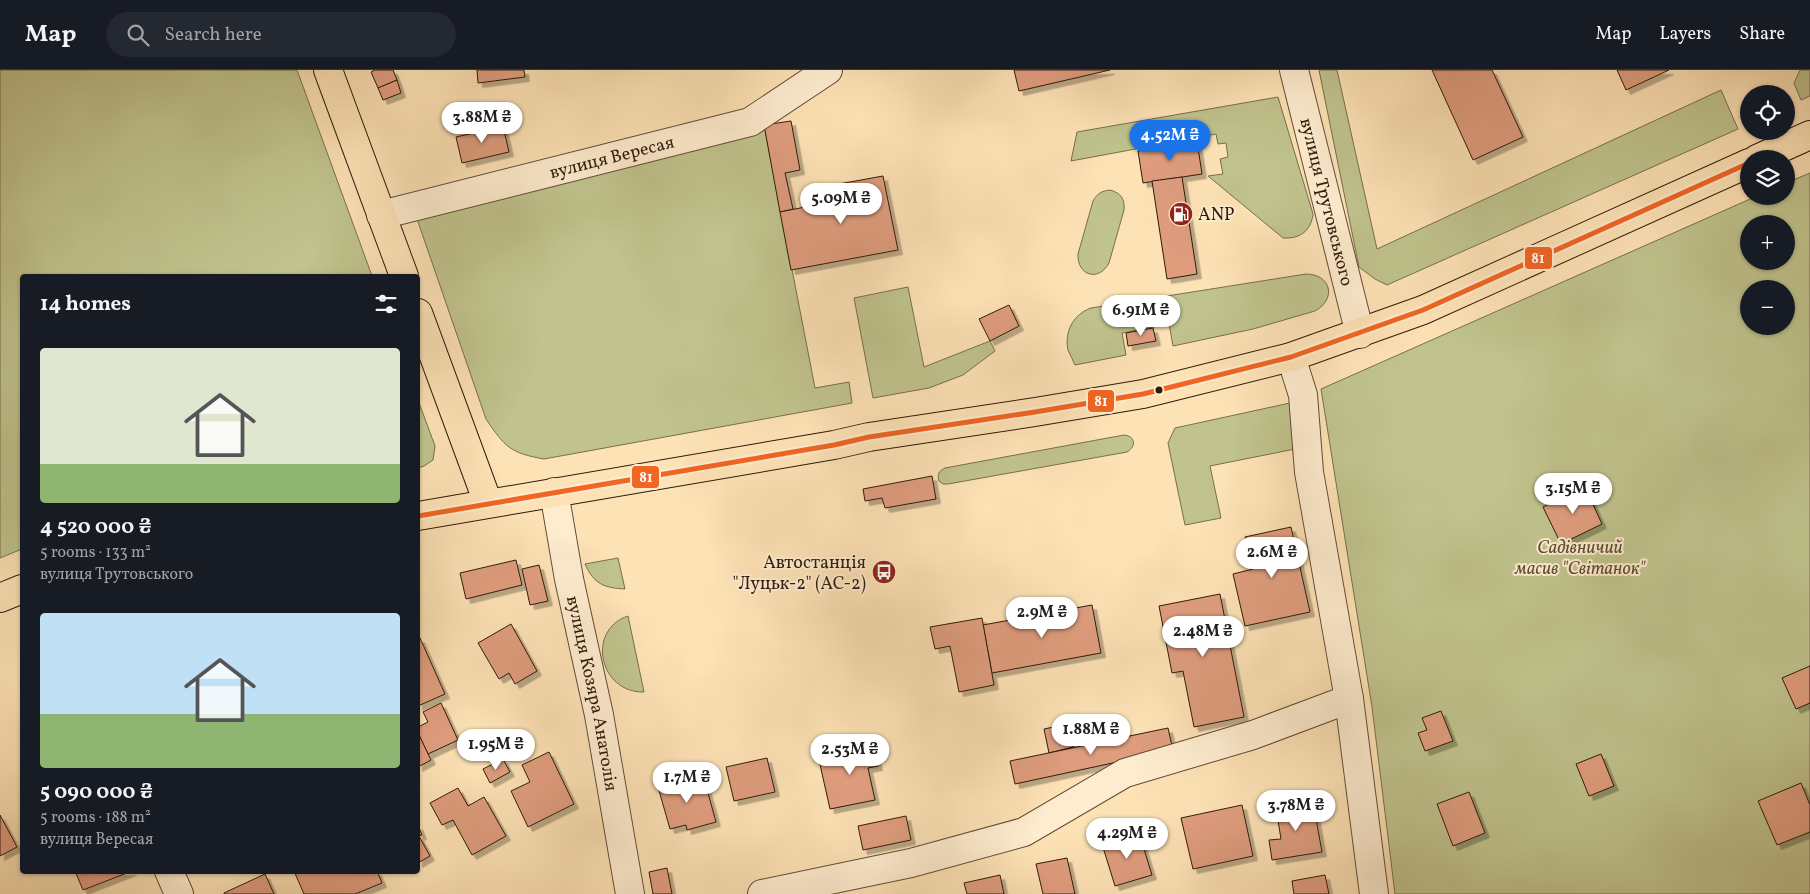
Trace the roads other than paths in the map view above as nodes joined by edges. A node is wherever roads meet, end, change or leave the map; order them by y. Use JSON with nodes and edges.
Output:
{"nodes":[{"id":1,"x":328,"y":70,"type":"edge"},
{"id":2,"x":828,"y":70,"type":"edge"},
{"id":3,"x":1294,"y":70,"type":"edge"},
{"id":4,"x":1810,"y":135,"type":"edge"},
{"id":5,"x":1778,"y":150,"type":"edge"},
{"id":6,"x":1740,"y":167,"type":"edge"},
{"id":7,"x":381,"y":214,"type":"junction"},
{"id":8,"x":403,"y":274,"type":"edge"},
{"id":9,"x":420,"y":318,"type":"edge"},
{"id":10,"x":1360,"y":334,"type":"junction"},
{"id":11,"x":1291,"y":357,"type":"junction"},
{"id":12,"x":554,"y":492,"type":"junction"},
{"id":13,"x":488,"y":503,"type":"junction"},
{"id":14,"x":420,"y":516,"type":"edge"},
{"id":15,"x":20,"y":590,"type":"edge"},
{"id":16,"x":0,"y":598,"type":"edge"},
{"id":17,"x":1349,"y":699,"type":"junction"},
{"id":18,"x":170,"y":874,"type":"edge"},
{"id":19,"x":179,"y":894,"type":"edge"},
{"id":20,"x":630,"y":894,"type":"edge"},
{"id":21,"x":762,"y":894,"type":"edge"},
{"id":22,"x":1374,"y":894,"type":"edge"}],
"edges":[{"from":1,"to":7,"type":"main road"},
{"from":2,"to":7,"type":"street","name":"вулиця Вересая"},
{"from":3,"to":10,"type":"street","name":"вулиця Трутовського"},
{"from":4,"to":5,"type":"main road"},
{"from":6,"to":10,"type":"main road"},
{"from":7,"to":8,"type":"main road"},
{"from":9,"to":13,"type":"main road"},
{"from":10,"to":11,"type":"main road"},
{"from":11,"to":12,"type":"main road"},
{"from":11,"to":17,"type":"street"},
{"from":12,"to":13,"type":"main road"},
{"from":12,"to":20,"type":"street","name":"вулиця Козяра Анатолія"},
{"from":13,"to":14,"type":"main road"},
{"from":15,"to":16,"type":"main road"},
{"from":17,"to":21,"type":"street"},
{"from":17,"to":22,"type":"street"},
{"from":18,"to":19,"type":"street"}]}
